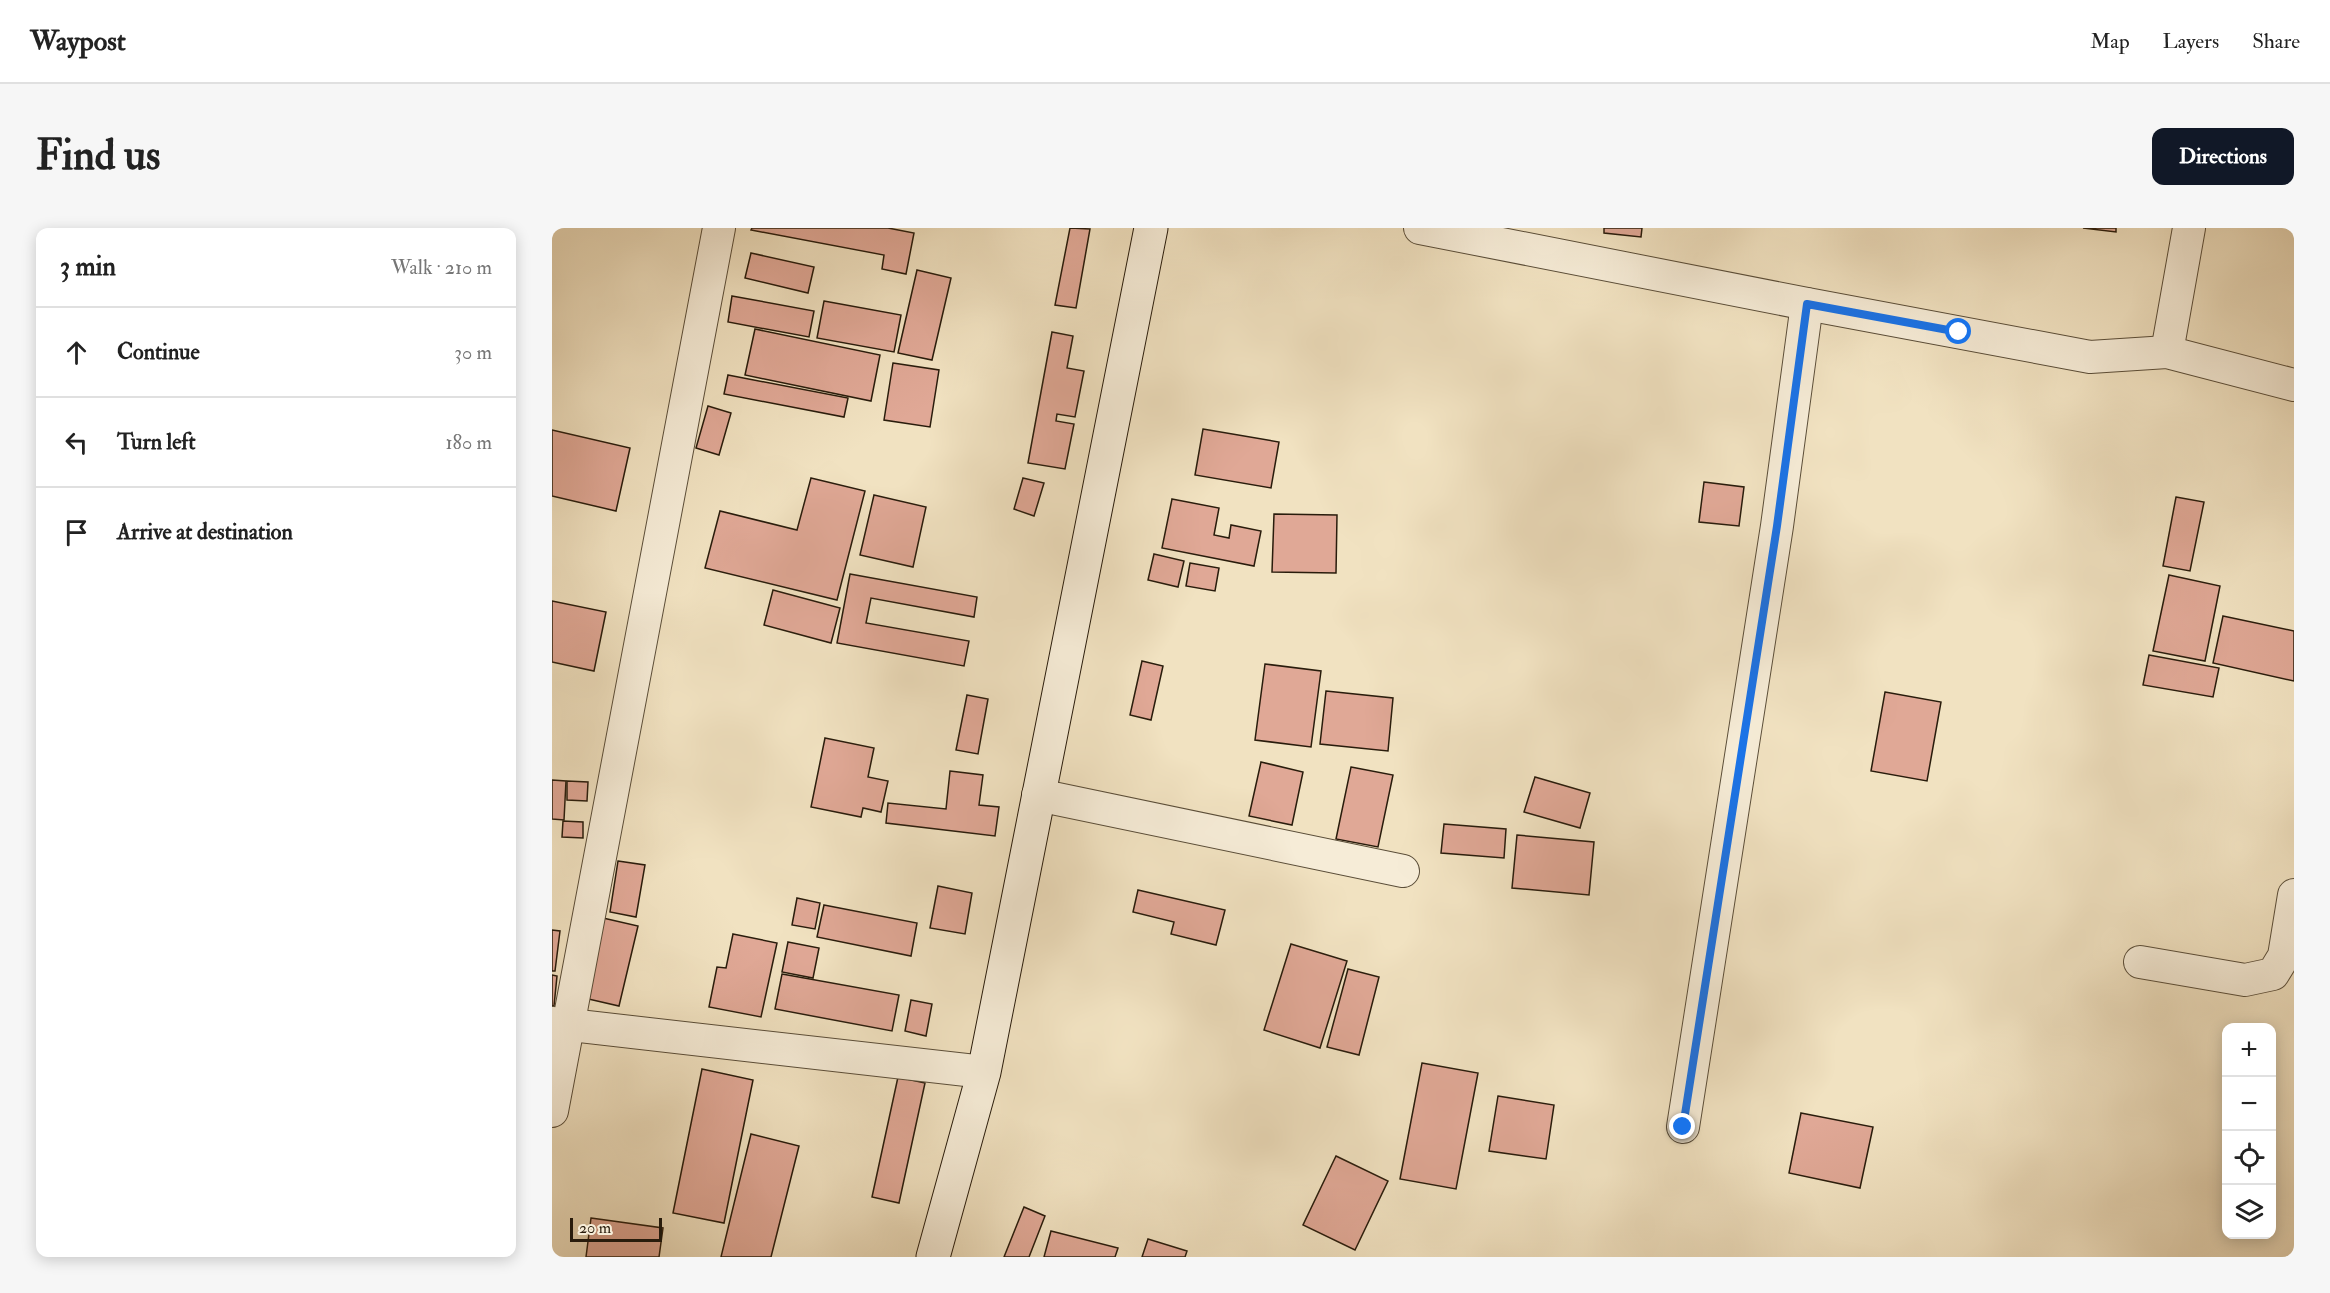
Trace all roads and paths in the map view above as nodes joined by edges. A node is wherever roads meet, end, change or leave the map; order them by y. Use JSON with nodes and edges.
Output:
{"nodes":[{"id":1,"x":719,"y":228,"type":"edge"},
{"id":2,"x":1151,"y":228,"type":"edge"},
{"id":3,"x":1420,"y":228,"type":"edge"},
{"id":4,"x":2189,"y":228,"type":"edge"},
{"id":5,"x":1807,"y":304,"type":"junction"},
{"id":6,"x":2167,"y":352,"type":"junction"},
{"id":7,"x":2294,"y":385,"type":"edge"},
{"id":8,"x":1038,"y":795,"type":"junction"},
{"id":9,"x":1403,"y":871,"type":"dead end"},
{"id":10,"x":2294,"y":895,"type":"edge"},
{"id":11,"x":2140,"y":962,"type":"dead end"},
{"id":12,"x":560,"y":1025,"type":"edge"},
{"id":13,"x":984,"y":1072,"type":"junction"},
{"id":14,"x":552,"y":1111,"type":"edge"},
{"id":15,"x":1683,"y":1127,"type":"dead end"},
{"id":16,"x":933,"y":1257,"type":"edge"}],
"edges":[{"from":1,"to":12,"type":"street"},
{"from":2,"to":8,"type":"street"},
{"from":3,"to":5,"type":"street"},
{"from":4,"to":6,"type":"street"},
{"from":5,"to":6,"type":"street"},
{"from":5,"to":15,"type":"street"},
{"from":6,"to":7,"type":"street"},
{"from":8,"to":9,"type":"street"},
{"from":8,"to":13,"type":"street"},
{"from":10,"to":11,"type":"street"},
{"from":12,"to":13,"type":"street"},
{"from":12,"to":14,"type":"street"},
{"from":13,"to":16,"type":"street"}]}
